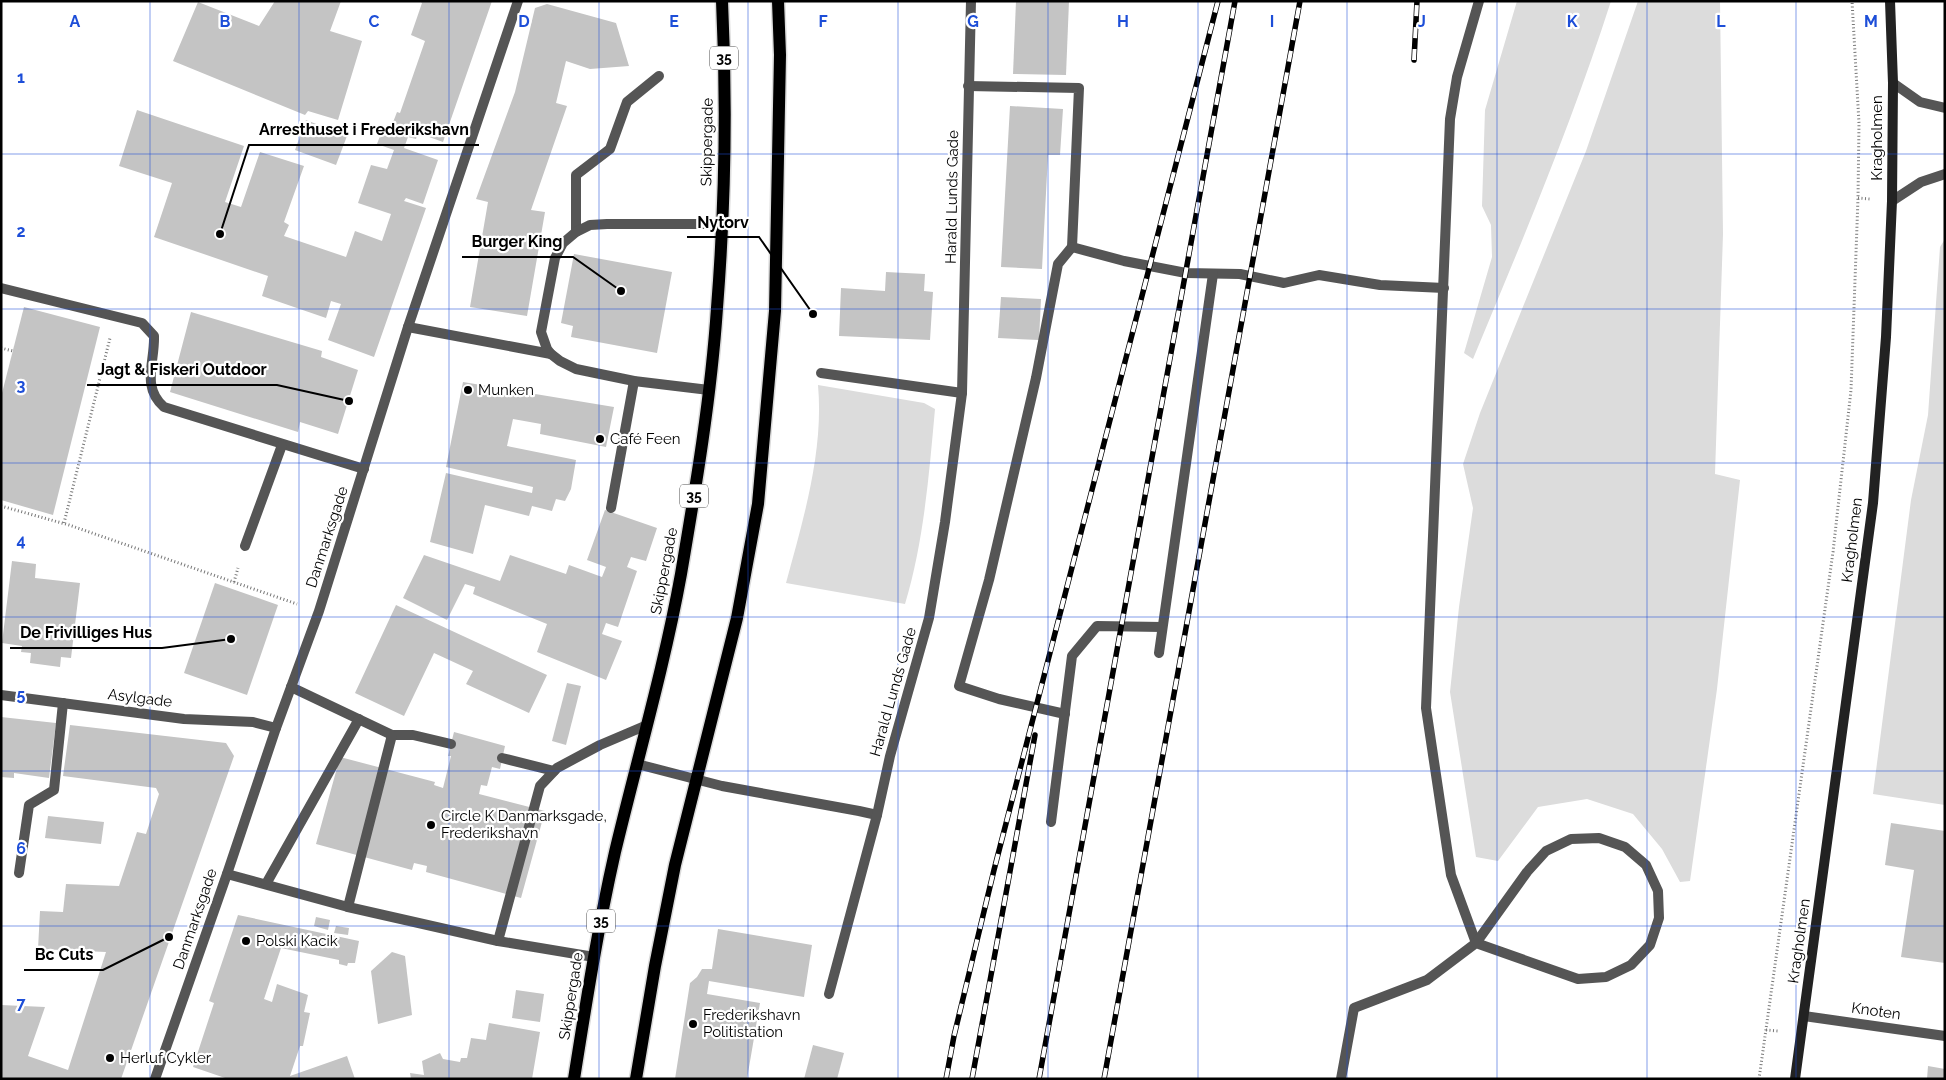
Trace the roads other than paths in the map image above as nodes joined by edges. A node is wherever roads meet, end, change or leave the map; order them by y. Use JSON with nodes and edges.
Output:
{"nodes":[{"id":1,"x":518,"y":1,"type":"edge"},
{"id":2,"x":722,"y":1,"type":"edge"},
{"id":3,"x":778,"y":1,"type":"edge"},
{"id":4,"x":971,"y":1,"type":"edge"},
{"id":5,"x":1479,"y":1,"type":"edge"},
{"id":6,"x":1890,"y":1,"type":"edge"},
{"id":7,"x":659,"y":76,"type":"dead end"},
{"id":8,"x":1893,"y":83,"type":"junction"},
{"id":9,"x":968,"y":86,"type":"junction"},
{"id":10,"x":1945,"y":108,"type":"edge"},
{"id":11,"x":1945,"y":174,"type":"edge"},
{"id":12,"x":1892,"y":201,"type":"junction"},
{"id":13,"x":722,"y":224,"type":"junction"},
{"id":14,"x":576,"y":232,"type":"junction"},
{"id":15,"x":1072,"y":247,"type":"junction"},
{"id":16,"x":1213,"y":274,"type":"junction"},
{"id":17,"x":1,"y":288,"type":"edge"},
{"id":18,"x":1444,"y":288,"type":"junction"},
{"id":19,"x":408,"y":327,"type":"junction"},
{"id":20,"x":551,"y":354,"type":"junction"},
{"id":21,"x":821,"y":373,"type":"dead end"},
{"id":22,"x":634,"y":381,"type":"junction"},
{"id":23,"x":709,"y":390,"type":"junction"},
{"id":24,"x":962,"y":393,"type":"junction"},
{"id":25,"x":282,"y":445,"type":"junction"},
{"id":26,"x":364,"y":469,"type":"junction"},
{"id":27,"x":611,"y":508,"type":"dead end"},
{"id":28,"x":245,"y":546,"type":"dead end"},
{"id":29,"x":1162,"y":627,"type":"junction"},
{"id":30,"x":1159,"y":653,"type":"dead end"},
{"id":31,"x":291,"y":687,"type":"junction"},
{"id":32,"x":1,"y":695,"type":"edge"},
{"id":33,"x":64,"y":703,"type":"junction"},
{"id":34,"x":1065,"y":714,"type":"junction"},
{"id":35,"x":359,"y":719,"type":"junction"},
{"id":36,"x":647,"y":725,"type":"junction"},
{"id":37,"x":276,"y":728,"type":"junction"},
{"id":38,"x":392,"y":734,"type":"junction"},
{"id":39,"x":451,"y":744,"type":"dead end"},
{"id":40,"x":502,"y":758,"type":"dead end"},
{"id":41,"x":637,"y":764,"type":"junction"},
{"id":42,"x":554,"y":771,"type":"junction"},
{"id":43,"x":697,"y":779,"type":"junction"},
{"id":44,"x":877,"y":815,"type":"junction"},
{"id":45,"x":1051,"y":822,"type":"dead end"},
{"id":46,"x":19,"y":873,"type":"dead end"},
{"id":47,"x":227,"y":874,"type":"junction"},
{"id":48,"x":266,"y":884,"type":"junction"},
{"id":49,"x":348,"y":907,"type":"junction"},
{"id":50,"x":498,"y":941,"type":"junction"},
{"id":51,"x":1476,"y":943,"type":"junction"},
{"id":52,"x":594,"y":957,"type":"junction"},
{"id":53,"x":829,"y":994,"type":"dead end"},
{"id":54,"x":1804,"y":1016,"type":"junction"},
{"id":55,"x":1945,"y":1036,"type":"edge"},
{"id":56,"x":154,"y":1079,"type":"edge"},
{"id":57,"x":574,"y":1079,"type":"edge"},
{"id":58,"x":636,"y":1079,"type":"edge"},
{"id":59,"x":1342,"y":1079,"type":"edge"},
{"id":60,"x":1795,"y":1079,"type":"edge"}],
"edges":[{"from":1,"to":19,"type":"street","name":"Danmarksgade"},
{"from":2,"to":13,"type":"main road","name":"Skippergade","number":"35"},
{"from":3,"to":43,"type":"main road"},
{"from":4,"to":9,"type":"street","name":"Harald Lunds Gade"},
{"from":5,"to":18,"type":"street"},
{"from":6,"to":8,"type":"street","name":"Kragholmen"},
{"from":7,"to":14,"type":"street"},
{"from":8,"to":10,"type":"street"},
{"from":8,"to":12,"type":"street","name":"Kragholmen"},
{"from":9,"to":15,"type":"street"},
{"from":9,"to":24,"type":"street","name":"Harald Lunds Gade"},
{"from":11,"to":12,"type":"street"},
{"from":12,"to":54,"type":"street","name":"Kragholmen"},
{"from":13,"to":14,"type":"street"},
{"from":13,"to":23,"type":"main road","name":"Skippergade","number":"35"},
{"from":14,"to":20,"type":"street"},
{"from":15,"to":16,"type":"street"},
{"from":15,"to":34,"type":"street"},
{"from":16,"to":18,"type":"street"},
{"from":16,"to":29,"type":"street"},
{"from":17,"to":25,"type":"street"},
{"from":18,"to":51,"type":"street"},
{"from":19,"to":20,"type":"street"},
{"from":19,"to":26,"type":"street","name":"Danmarksgade"},
{"from":20,"to":22,"type":"street"},
{"from":21,"to":24,"type":"street"},
{"from":22,"to":23,"type":"street"},
{"from":22,"to":27,"type":"street"},
{"from":23,"to":36,"type":"main road","name":"Skippergade","number":"35"},
{"from":24,"to":44,"type":"street","name":"Harald Lunds Gade"},
{"from":25,"to":26,"type":"street"},
{"from":25,"to":28,"type":"street"},
{"from":26,"to":31,"type":"street","name":"Danmarksgade"},
{"from":29,"to":30,"type":"street"},
{"from":29,"to":34,"type":"street"},
{"from":31,"to":35,"type":"street"},
{"from":31,"to":37,"type":"street","name":"Danmarksgade"},
{"from":32,"to":33,"type":"street","name":"Asylgade"},
{"from":33,"to":37,"type":"street","name":"Asylgade"},
{"from":33,"to":46,"type":"street"},
{"from":34,"to":45,"type":"street"},
{"from":35,"to":38,"type":"street"},
{"from":35,"to":48,"type":"street"},
{"from":36,"to":41,"type":"main road","name":"Skippergade","number":"35"},
{"from":36,"to":42,"type":"street"},
{"from":37,"to":47,"type":"street","name":"Danmarksgade"},
{"from":38,"to":39,"type":"street"},
{"from":38,"to":49,"type":"street"},
{"from":40,"to":42,"type":"street"},
{"from":41,"to":43,"type":"street"},
{"from":41,"to":52,"type":"main road","name":"Skippergade","number":"35"},
{"from":42,"to":50,"type":"street"},
{"from":43,"to":44,"type":"street"},
{"from":43,"to":58,"type":"main road"},
{"from":44,"to":53,"type":"street","name":"Harald Lunds Gade"},
{"from":47,"to":48,"type":"street"},
{"from":47,"to":56,"type":"street","name":"Danmarksgade"},
{"from":48,"to":49,"type":"street"},
{"from":49,"to":50,"type":"street"},
{"from":50,"to":52,"type":"street"},
{"from":51,"to":51,"type":"street"},
{"from":51,"to":59,"type":"street"},
{"from":52,"to":57,"type":"main road","name":"Skippergade","number":"35"},
{"from":54,"to":55,"type":"street","name":"Knoten"},
{"from":54,"to":60,"type":"street","name":"Kragholmen"}]}
